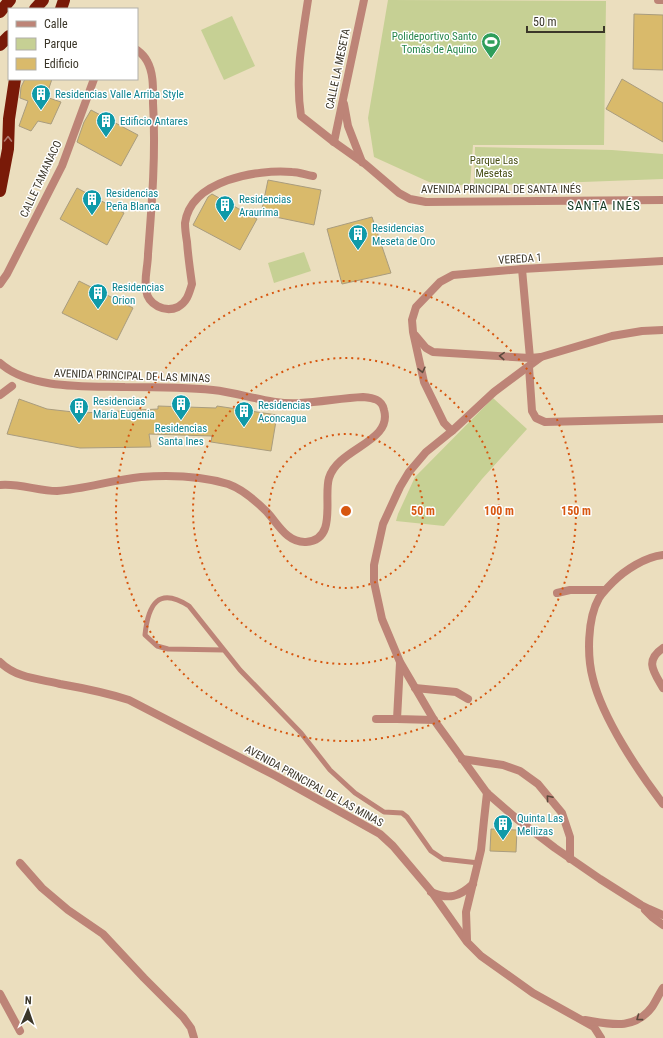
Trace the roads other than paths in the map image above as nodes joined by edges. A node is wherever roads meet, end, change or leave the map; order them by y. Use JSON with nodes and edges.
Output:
{"nodes":[{"id":1,"x":10,"y":0,"type":"edge"},
{"id":2,"x":43,"y":0,"type":"edge"},
{"id":3,"x":308,"y":0,"type":"edge"},
{"id":4,"x":364,"y":0,"type":"edge"},
{"id":5,"x":658,"y":0,"type":"edge"},
{"id":6,"x":663,"y":0,"type":"edge"},
{"id":7,"x":36,"y":8,"type":"edge"},
{"id":8,"x":0,"y":12,"type":"edge"},
{"id":9,"x":8,"y":37,"type":"edge"},
{"id":10,"x":0,"y":45,"type":"edge"},
{"id":11,"x":138,"y":51,"type":"edge"},
{"id":12,"x":15,"y":80,"type":"edge"},
{"id":13,"x":94,"y":80,"type":"edge"},
{"id":14,"x":343,"y":100,"type":"junction"},
{"id":15,"x":334,"y":142,"type":"junction"},
{"id":16,"x":362,"y":162,"type":"junction"},
{"id":17,"x":313,"y":176,"type":"dead end"},
{"id":18,"x":0,"y":191,"type":"edge"},
{"id":19,"x":663,"y":200,"type":"edge"},
{"id":20,"x":663,"y":262,"type":"edge"},
{"id":21,"x":522,"y":270,"type":"junction"},
{"id":22,"x":0,"y":284,"type":"edge"},
{"id":23,"x":663,"y":330,"type":"edge"},
{"id":24,"x":413,"y":332,"type":"junction"},
{"id":25,"x":541,"y":357,"type":"junction"},
{"id":26,"x":530,"y":358,"type":"junction"},
{"id":27,"x":0,"y":363,"type":"edge"},
{"id":28,"x":529,"y":367,"type":"junction"},
{"id":29,"x":12,"y":386,"type":"dead end"},
{"id":30,"x":0,"y":395,"type":"edge"},
{"id":31,"x":663,"y":419,"type":"edge"},
{"id":32,"x":452,"y":431,"type":"junction"},
{"id":33,"x":0,"y":485,"type":"edge"},
{"id":34,"x":663,"y":555,"type":"edge"},
{"id":35,"x":604,"y":590,"type":"junction"},
{"id":36,"x":557,"y":593,"type":"dead end"},
{"id":37,"x":663,"y":648,"type":"edge"},
{"id":38,"x":224,"y":650,"type":"junction"},
{"id":39,"x":0,"y":662,"type":"edge"},
{"id":40,"x":400,"y":662,"type":"junction"},
{"id":41,"x":415,"y":688,"type":"junction"},
{"id":42,"x":663,"y":688,"type":"edge"},
{"id":43,"x":468,"y":699,"type":"dead end"},
{"id":44,"x":376,"y":719,"type":"dead end"},
{"id":45,"x":397,"y":719,"type":"junction"},
{"id":46,"x":434,"y":720,"type":"junction"},
{"id":47,"x":462,"y":759,"type":"junction"},
{"id":48,"x":488,"y":793,"type":"junction"},
{"id":49,"x":663,"y":804,"type":"edge"},
{"id":50,"x":570,"y":859,"type":"junction"},
{"id":51,"x":20,"y":863,"type":"dead end"},
{"id":52,"x":479,"y":863,"type":"junction"},
{"id":53,"x":473,"y":884,"type":"junction"},
{"id":54,"x":431,"y":891,"type":"junction"},
{"id":55,"x":641,"y":905,"type":"junction"},
{"id":56,"x":663,"y":915,"type":"edge"},
{"id":57,"x":663,"y":925,"type":"edge"},
{"id":58,"x":467,"y":942,"type":"junction"},
{"id":59,"x":663,"y":988,"type":"edge"},
{"id":60,"x":0,"y":994,"type":"edge"},
{"id":61,"x":582,"y":1019,"type":"junction"},
{"id":62,"x":20,"y":1031,"type":"dead end"},
{"id":63,"x":194,"y":1038,"type":"edge"},
{"id":64,"x":602,"y":1038,"type":"edge"}],
"edges":[{"from":1,"to":8,"type":"highway"},
{"from":2,"to":7,"type":"highway"},
{"from":3,"to":15,"type":"street","name":"AVENIDA PRINCIPAL DE SANTA INÉS"},
{"from":4,"to":14,"type":"street","name":"CALLE LA MESETA"},
{"from":5,"to":6,"type":"street"},
{"from":9,"to":10,"type":"highway"},
{"from":11,"to":17,"type":"street"},
{"from":18,"to":12,"type":"highway","one_way":true},
{"from":13,"to":22,"type":"street","name":"CALLE TAMANACO"},
{"from":14,"to":15,"type":"street","name":"CALLE LA MESETA"},
{"from":14,"to":16,"type":"street"},
{"from":15,"to":16,"type":"street","name":"AVENIDA PRINCIPAL DE SANTA INÉS"},
{"from":16,"to":19,"type":"street","name":"AVENIDA PRINCIPAL DE SANTA INÉS"},
{"from":20,"to":21,"type":"street","name":"VEREDA 1"},
{"from":21,"to":24,"type":"street","name":"VEREDA 1"},
{"from":21,"to":26,"type":"street"},
{"from":23,"to":25,"type":"street"},
{"from":26,"to":24,"type":"street","one_way":true},
{"from":24,"to":32,"type":"street","name":"VEREDA 1","one_way":true},
{"from":25,"to":26,"type":"street"},
{"from":25,"to":28,"type":"street"},
{"from":27,"to":33,"type":"street","name":"AVENIDA PRINCIPAL DE LAS MINAS"},
{"from":28,"to":31,"type":"street"},
{"from":28,"to":32,"type":"street"},
{"from":29,"to":30,"type":"street"},
{"from":32,"to":40,"type":"street"},
{"from":34,"to":35,"type":"street"},
{"from":35,"to":36,"type":"street"},
{"from":35,"to":49,"type":"street"},
{"from":37,"to":42,"type":"street"},
{"from":38,"to":38,"type":"lane"},
{"from":38,"to":52,"type":"lane"},
{"from":39,"to":54,"type":"street","name":"AVENIDA PRINCIPAL DE LAS MINAS"},
{"from":40,"to":41,"type":"street"},
{"from":40,"to":45,"type":"street"},
{"from":41,"to":43,"type":"street"},
{"from":41,"to":46,"type":"street"},
{"from":44,"to":45,"type":"street"},
{"from":45,"to":46,"type":"street"},
{"from":46,"to":47,"type":"street"},
{"from":47,"to":48,"type":"street"},
{"from":50,"to":47,"type":"street","one_way":true},
{"from":48,"to":50,"type":"street"},
{"from":48,"to":52,"type":"street"},
{"from":50,"to":55,"type":"street"},
{"from":51,"to":63,"type":"street"},
{"from":52,"to":53,"type":"street"},
{"from":53,"to":54,"type":"street"},
{"from":53,"to":58,"type":"street"},
{"from":54,"to":58,"type":"street","name":"AVENIDA PRINCIPAL DE LAS MINAS"},
{"from":55,"to":56,"type":"street"},
{"from":55,"to":57,"type":"street"},
{"from":58,"to":61,"type":"street","name":"AVENIDA PRINCIPAL DE LAS MINAS"},
{"from":59,"to":61,"type":"street","one_way":true},
{"from":60,"to":62,"type":"street"},
{"from":61,"to":64,"type":"street","name":"AVENIDA PRINCIPAL DE LAS MINAS"}]}
